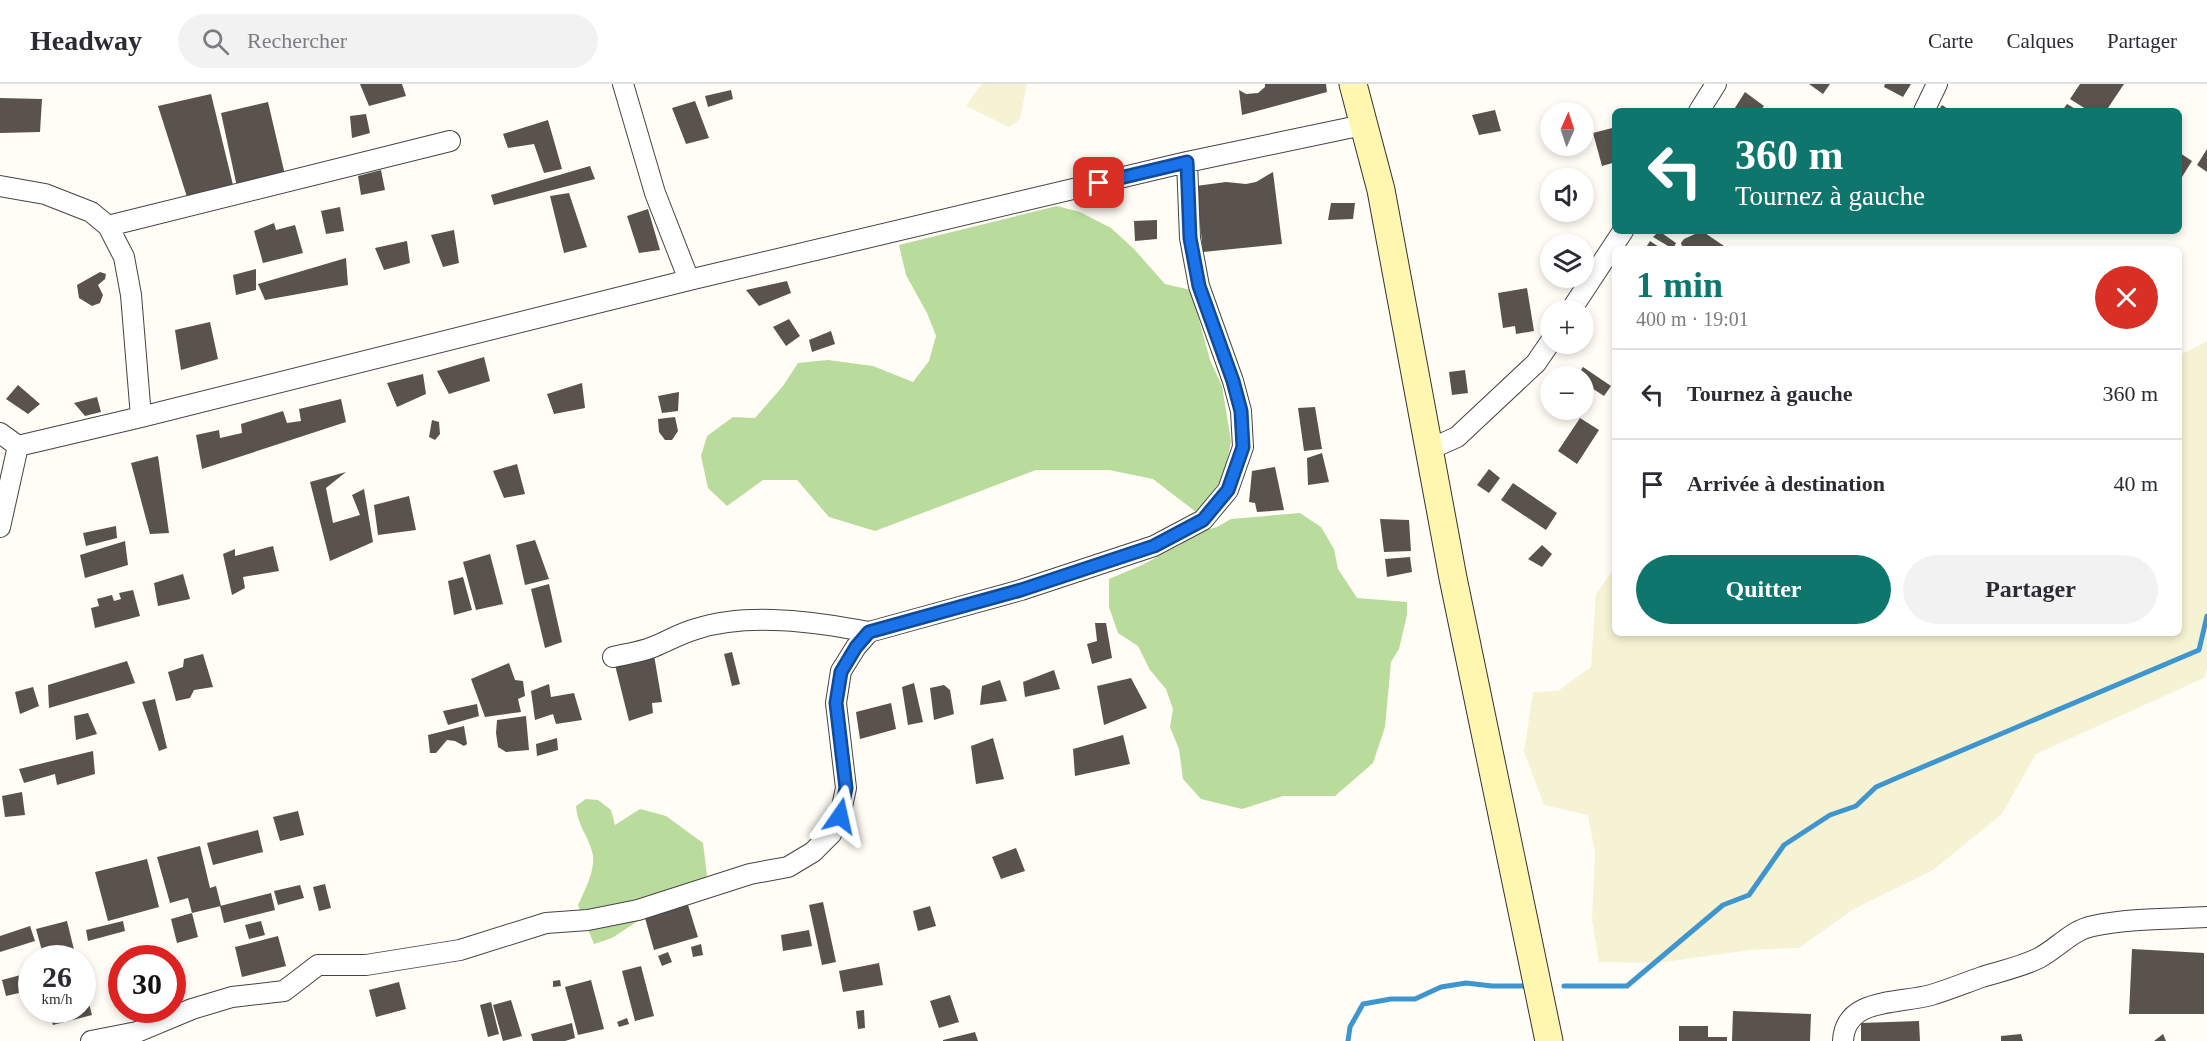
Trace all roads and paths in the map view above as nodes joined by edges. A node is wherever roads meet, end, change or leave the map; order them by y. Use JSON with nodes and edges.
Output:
{"nodes":[{"id":1,"x":623,"y":84,"type":"edge"},
{"id":2,"x":1353,"y":84,"type":"edge"},
{"id":3,"x":1716,"y":84,"type":"edge"},
{"id":4,"x":1937,"y":84,"type":"edge"},
{"id":5,"x":1701,"y":108,"type":"edge"},
{"id":6,"x":1925,"y":108,"type":"edge"},
{"id":7,"x":1363,"y":125,"type":"junction"},
{"id":8,"x":450,"y":141,"type":"dead end"},
{"id":9,"x":1187,"y":162,"type":"junction"},
{"id":10,"x":0,"y":186,"type":"edge"},
{"id":11,"x":108,"y":226,"type":"junction"},
{"id":12,"x":1612,"y":248,"type":"edge"},
{"id":13,"x":689,"y":280,"type":"junction"},
{"id":14,"x":1578,"y":300,"type":"edge"},
{"id":15,"x":1542,"y":354,"type":"edge"},
{"id":16,"x":141,"y":417,"type":"junction"},
{"id":17,"x":0,"y":434,"type":"edge"},
{"id":18,"x":18,"y":446,"type":"junction"},
{"id":19,"x":1428,"y":450,"type":"junction"},
{"id":20,"x":0,"y":527,"type":"edge"},
{"id":21,"x":869,"y":632,"type":"junction"},
{"id":22,"x":613,"y":657,"type":"dead end"},
{"id":23,"x":2207,"y":917,"type":"edge"},
{"id":24,"x":91,"y":1041,"type":"edge"},
{"id":25,"x":1549,"y":1041,"type":"edge"},
{"id":26,"x":1843,"y":1041,"type":"edge"}],
"edges":[{"from":1,"to":13,"type":"street"},
{"from":2,"to":7,"type":"main road"},
{"from":3,"to":5,"type":"street"},
{"from":4,"to":6,"type":"street"},
{"from":7,"to":9,"type":"street"},
{"from":7,"to":19,"type":"main road"},
{"from":8,"to":11,"type":"street"},
{"from":9,"to":13,"type":"street"},
{"from":9,"to":21,"type":"street"},
{"from":10,"to":11,"type":"street"},
{"from":11,"to":16,"type":"street"},
{"from":12,"to":14,"type":"street"},
{"from":13,"to":16,"type":"street"},
{"from":15,"to":19,"type":"street"},
{"from":16,"to":18,"type":"street"},
{"from":17,"to":18,"type":"street"},
{"from":18,"to":20,"type":"street"},
{"from":19,"to":25,"type":"main road"},
{"from":21,"to":22,"type":"street"},
{"from":21,"to":24,"type":"street"},
{"from":23,"to":26,"type":"street"}]}
